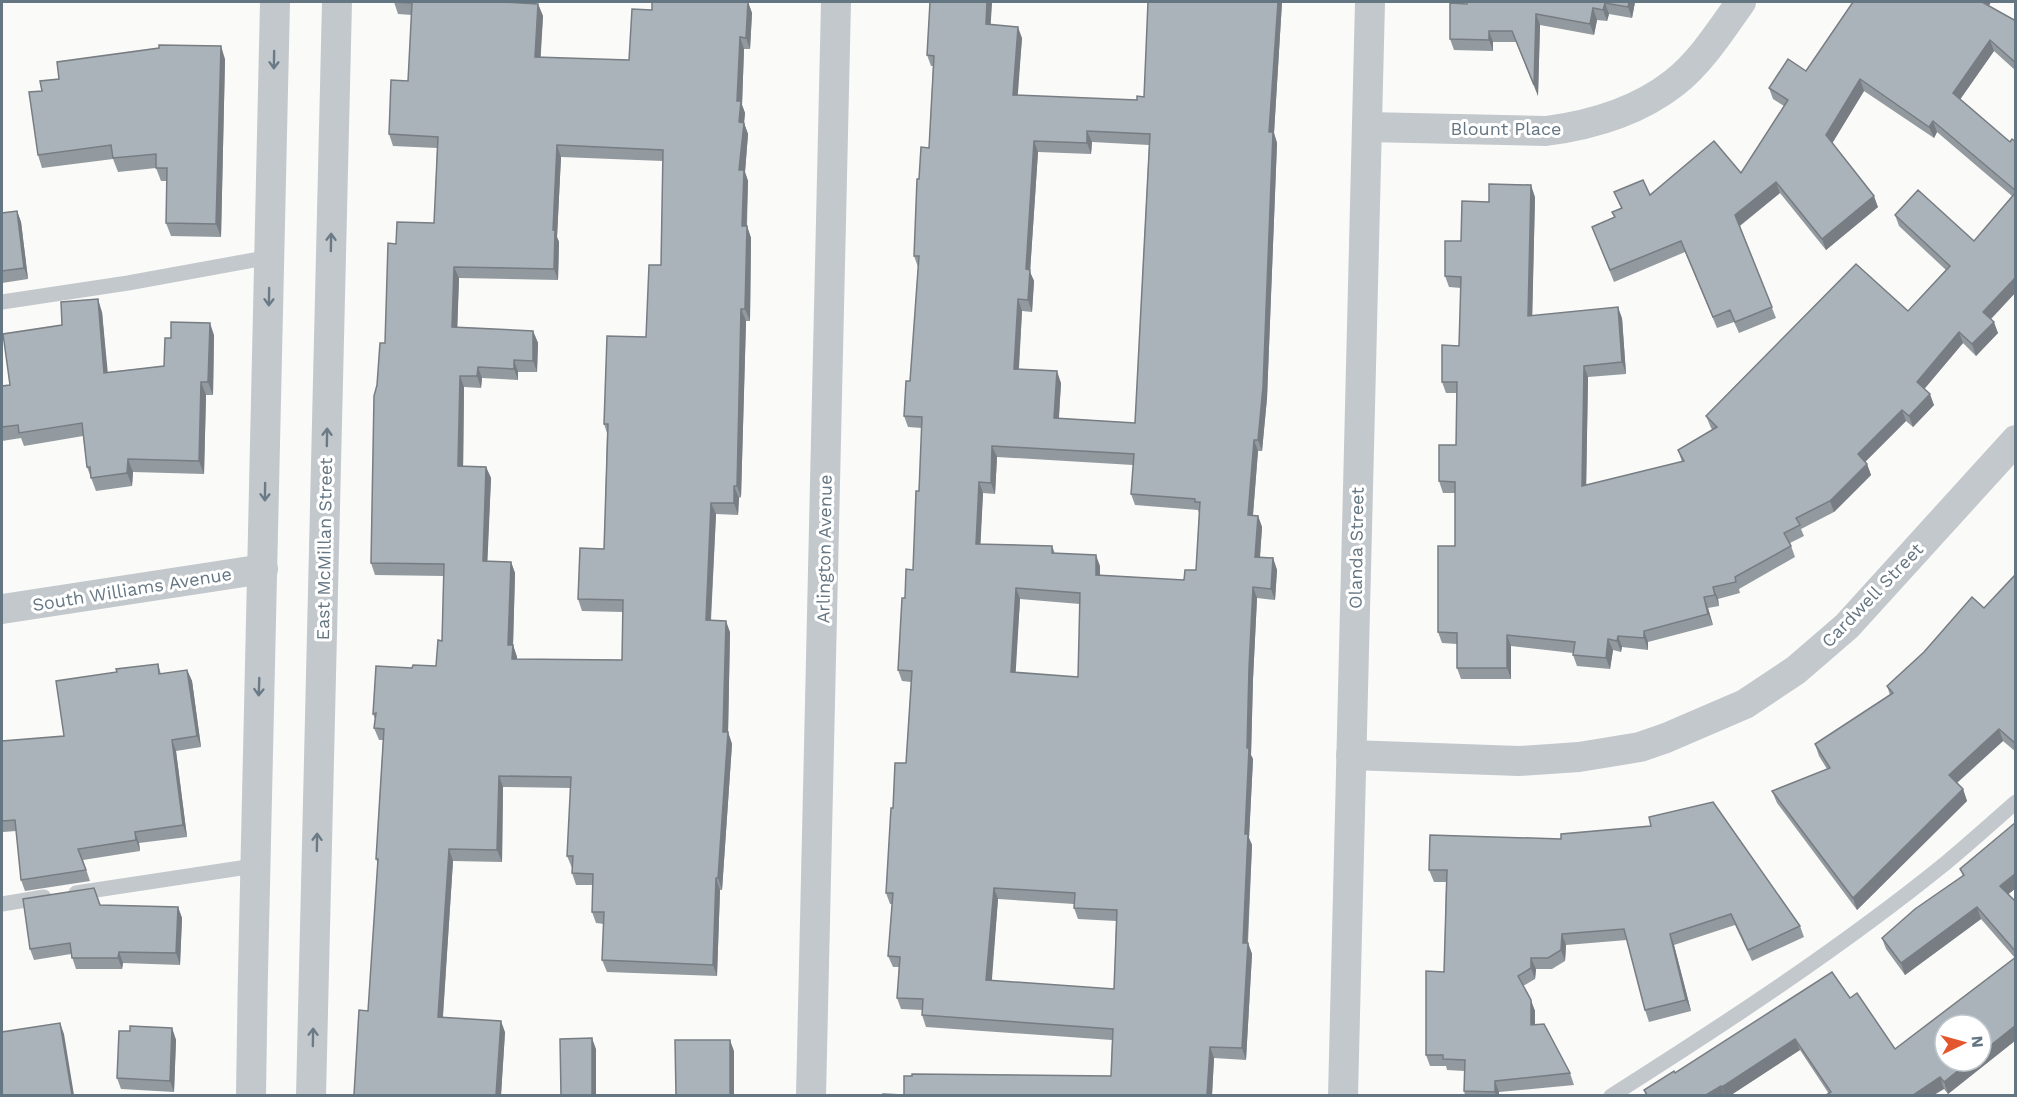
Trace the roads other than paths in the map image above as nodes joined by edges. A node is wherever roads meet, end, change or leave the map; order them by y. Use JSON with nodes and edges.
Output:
{"nodes":[{"id":1,"x":275,"y":2,"type":"edge"},
{"id":2,"x":337,"y":2,"type":"edge"},
{"id":3,"x":836,"y":2,"type":"edge"},
{"id":4,"x":1370,"y":2,"type":"edge"},
{"id":5,"x":1741,"y":2,"type":"edge"},
{"id":6,"x":1367,"y":127,"type":"junction"},
{"id":7,"x":270,"y":257,"type":"junction"},
{"id":8,"x":2,"y":302,"type":"edge"},
{"id":9,"x":2016,"y":440,"type":"edge"},
{"id":10,"x":263,"y":569,"type":"junction"},
{"id":11,"x":2,"y":609,"type":"edge"},
{"id":12,"x":1352,"y":755,"type":"junction"},
{"id":13,"x":2016,"y":802,"type":"edge"},
{"id":14,"x":254,"y":866,"type":"junction"},
{"id":15,"x":2,"y":904,"type":"edge"},
{"id":16,"x":251,"y":1095,"type":"edge"},
{"id":17,"x":311,"y":1095,"type":"edge"},
{"id":18,"x":811,"y":1095,"type":"edge"},
{"id":19,"x":1343,"y":1095,"type":"edge"},
{"id":20,"x":1611,"y":1095,"type":"edge"}],
"edges":[{"from":1,"to":7,"type":"street","one_way":true},
{"from":17,"to":2,"type":"street","name":"East McMillan Street","one_way":true},
{"from":3,"to":18,"type":"street","name":"Arlington Avenue"},
{"from":4,"to":6,"type":"street","name":"Olanda Street"},
{"from":5,"to":6,"type":"street","name":"Blount Place"},
{"from":6,"to":12,"type":"street","name":"Olanda Street"},
{"from":7,"to":8,"type":"lane"},
{"from":7,"to":10,"type":"street","one_way":true},
{"from":9,"to":12,"type":"street","name":"Cardwell Street"},
{"from":10,"to":11,"type":"street","name":"South Williams Avenue"},
{"from":10,"to":14,"type":"street","one_way":true},
{"from":12,"to":19,"type":"street","name":"Olanda Street"},
{"from":13,"to":20,"type":"lane"},
{"from":14,"to":15,"type":"lane"},
{"from":14,"to":16,"type":"street"}]}
